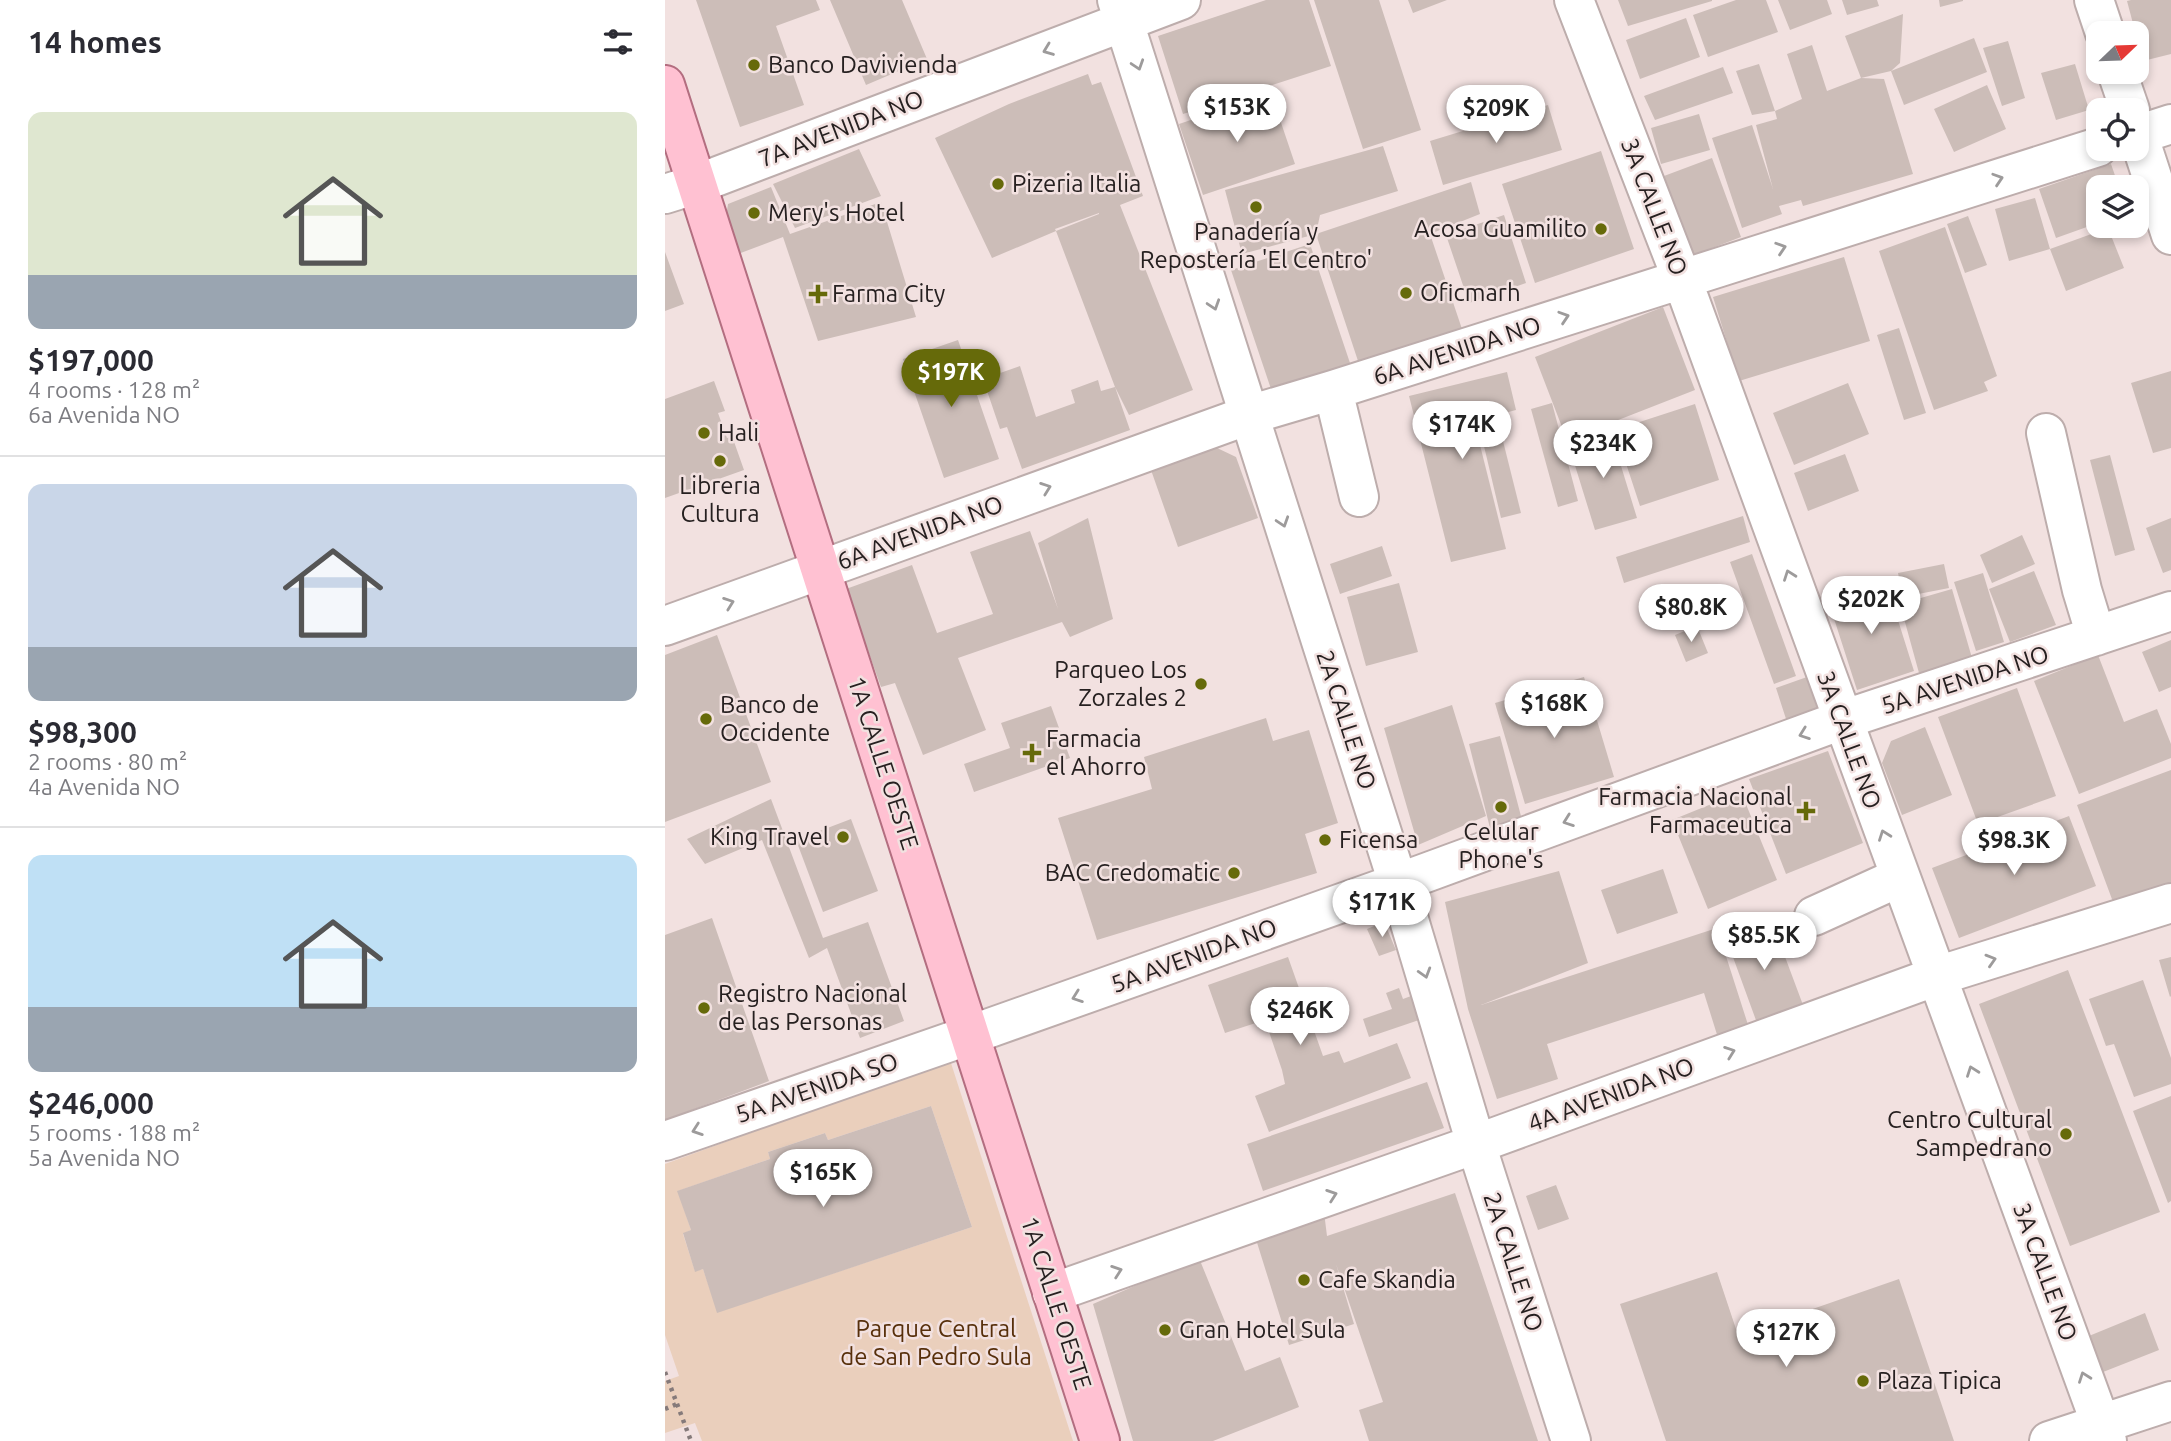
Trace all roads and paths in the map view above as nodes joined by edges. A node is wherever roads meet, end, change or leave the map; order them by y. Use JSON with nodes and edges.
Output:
{"nodes":[{"id":1,"x":1181,"y":0,"type":"edge"},
{"id":2,"x":1574,"y":0,"type":"edge"},
{"id":3,"x":2094,"y":0,"type":"edge"},
{"id":4,"x":1121,"y":11,"type":"edge"},
{"id":5,"x":2101,"y":21,"type":"edge"},
{"id":6,"x":665,"y":85,"type":"edge"},
{"id":7,"x":2086,"y":151,"type":"edge"},
{"id":8,"x":2149,"y":153,"type":"edge"},
{"id":9,"x":681,"y":189,"type":"edge"},
{"id":10,"x":2171,"y":235,"type":"edge"},
{"id":11,"x":1682,"y":279,"type":"junction"},
{"id":12,"x":1333,"y":390,"type":"junction"},
{"id":13,"x":1249,"y":415,"type":"junction"},
{"id":14,"x":2046,"y":433,"type":"dead end"},
{"id":15,"x":1359,"y":497,"type":"dead end"},
{"id":16,"x":821,"y":569,"type":"junction"},
{"id":17,"x":2171,"y":611,"type":"edge"},
{"id":18,"x":665,"y":626,"type":"edge"},
{"id":19,"x":2095,"y":636,"type":"junction"},
{"id":20,"x":1842,"y":720,"type":"junction"},
{"id":21,"x":1900,"y":877,"type":"junction"},
{"id":22,"x":1398,"y":883,"type":"junction"},
{"id":23,"x":2171,"y":903,"type":"edge"},
{"id":24,"x":1814,"y":916,"type":"dead end"},
{"id":25,"x":1937,"y":976,"type":"junction"},
{"id":26,"x":970,"y":1035,"type":"junction"},
{"id":27,"x":665,"y":1141,"type":"edge"},
{"id":28,"x":1476,"y":1144,"type":"junction"},
{"id":29,"x":1052,"y":1293,"type":"junction"},
{"id":30,"x":665,"y":1372,"type":"edge"},
{"id":31,"x":2171,"y":1401,"type":"edge"},
{"id":32,"x":677,"y":1404,"type":"junction"},
{"id":33,"x":665,"y":1409,"type":"edge"},
{"id":34,"x":2104,"y":1432,"type":"edge"},
{"id":35,"x":691,"y":1441,"type":"edge"},
{"id":36,"x":1100,"y":1441,"type":"edge"},
{"id":37,"x":1571,"y":1441,"type":"edge"},
{"id":38,"x":2049,"y":1441,"type":"edge"}],
"edges":[{"from":1,"to":4,"type":"street","name":"7A AVENIDA NO"},
{"from":2,"to":11,"type":"street","name":"3A CALLE NO"},
{"from":3,"to":5,"type":"street"},
{"from":4,"to":9,"type":"street","name":"7A AVENIDA NO","one_way":true},
{"from":4,"to":13,"type":"street","name":"2A CALLE NO","one_way":true},
{"from":6,"to":9,"type":"main road","name":"1A CALLE OESTE"},
{"from":11,"to":7,"type":"street","name":"6A AVENIDA NO","one_way":true},
{"from":8,"to":10,"type":"street"},
{"from":9,"to":16,"type":"main road","name":"1A CALLE OESTE"},
{"from":12,"to":11,"type":"street","name":"6A AVENIDA NO","one_way":true},
{"from":20,"to":11,"type":"street","name":"3A CALLE NO","one_way":true},
{"from":12,"to":13,"type":"street","name":"6A AVENIDA NO"},
{"from":12,"to":15,"type":"street"},
{"from":16,"to":13,"type":"street","name":"6A AVENIDA NO","one_way":true},
{"from":13,"to":22,"type":"street","name":"2A CALLE NO","one_way":true},
{"from":14,"to":19,"type":"street"},
{"from":18,"to":16,"type":"street","name":"6A AVENIDA NO","one_way":true},
{"from":16,"to":26,"type":"main road","name":"1A CALLE OESTE"},
{"from":17,"to":19,"type":"street","name":"5A AVENIDA NO"},
{"from":19,"to":20,"type":"street","name":"5A AVENIDA NO"},
{"from":21,"to":20,"type":"street","name":"3A CALLE NO","one_way":true},
{"from":20,"to":22,"type":"street","name":"5A AVENIDA NO","one_way":true},
{"from":21,"to":24,"type":"street"},
{"from":21,"to":25,"type":"street","name":"3A CALLE NO"},
{"from":22,"to":26,"type":"street","name":"5A AVENIDA NO","one_way":true},
{"from":22,"to":28,"type":"street","name":"2A CALLE NO","one_way":true},
{"from":25,"to":23,"type":"street","name":"4A AVENIDA NO","one_way":true},
{"from":28,"to":25,"type":"street","name":"4A AVENIDA NO","one_way":true},
{"from":34,"to":25,"type":"street","name":"3A CALLE NO","one_way":true},
{"from":26,"to":27,"type":"street","name":"5A AVENIDA SO","one_way":true},
{"from":26,"to":29,"type":"main road","name":"1A CALLE OESTE"},
{"from":29,"to":28,"type":"street","name":"4A AVENIDA NO","one_way":true},
{"from":28,"to":37,"type":"street","name":"2A CALLE NO"},
{"from":29,"to":36,"type":"main road","name":"1A CALLE OESTE"},
{"from":30,"to":32,"type":"path"},
{"from":31,"to":34,"type":"street"},
{"from":32,"to":33,"type":"path"},
{"from":32,"to":35,"type":"path"},
{"from":34,"to":38,"type":"street"}]}
